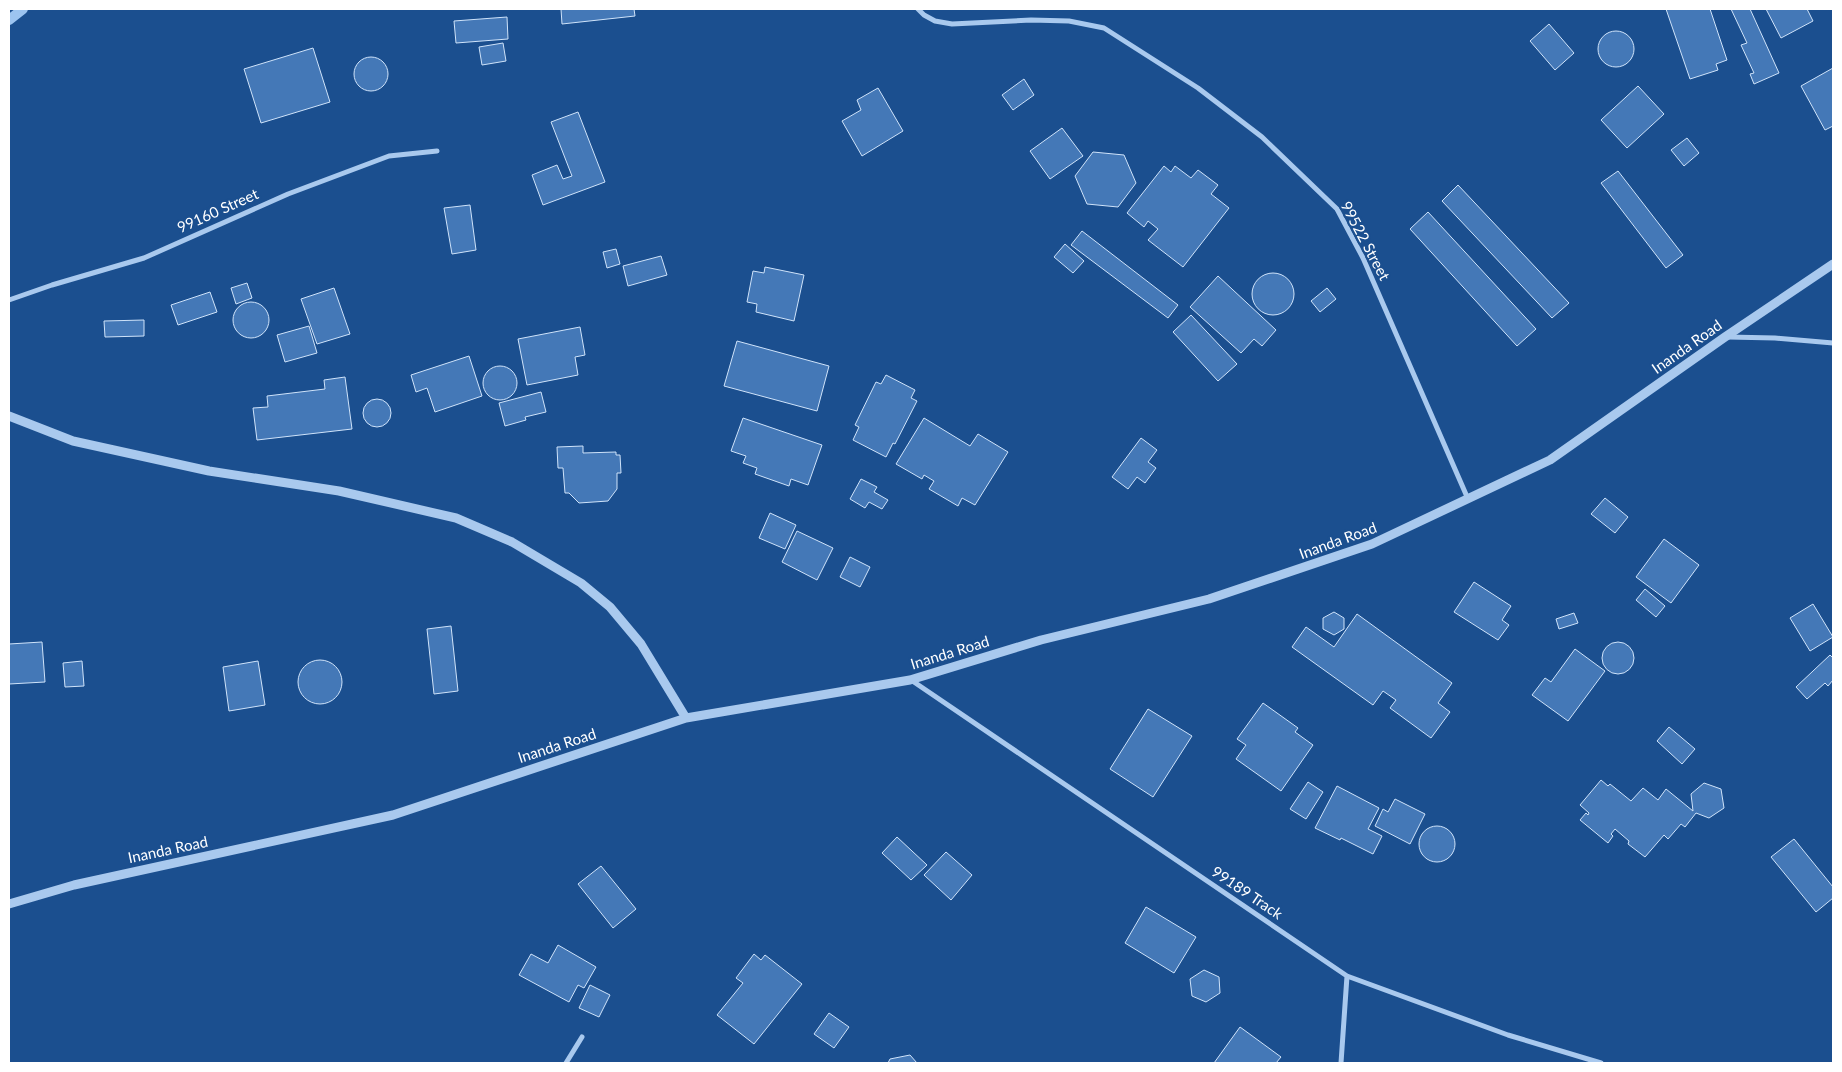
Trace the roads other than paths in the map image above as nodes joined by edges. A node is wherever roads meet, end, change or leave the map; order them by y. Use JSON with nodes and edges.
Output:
{"nodes":[{"id":1,"x":918,"y":9,"type":"edge"},
{"id":2,"x":438,"y":151,"type":"dead end"},
{"id":3,"x":1833,"y":264,"type":"edge"},
{"id":4,"x":9,"y":300,"type":"edge"},
{"id":5,"x":1725,"y":337,"type":"junction"},
{"id":6,"x":1833,"y":343,"type":"edge"},
{"id":7,"x":9,"y":416,"type":"edge"},
{"id":8,"x":1468,"y":499,"type":"junction"},
{"id":9,"x":910,"y":680,"type":"junction"},
{"id":10,"x":686,"y":718,"type":"junction"},
{"id":11,"x":9,"y":904,"type":"edge"},
{"id":12,"x":1348,"y":976,"type":"junction"},
{"id":13,"x":582,"y":1038,"type":"dead end"},
{"id":14,"x":566,"y":1063,"type":"edge"},
{"id":15,"x":1341,"y":1063,"type":"edge"},
{"id":16,"x":1601,"y":1063,"type":"edge"}],
"edges":[{"from":1,"to":8,"type":"street","name":"99522 Street"},
{"from":2,"to":4,"type":"street","name":"99160 Street"},
{"from":3,"to":5,"type":"street","name":"Inanda Road"},
{"from":5,"to":6,"type":"street"},
{"from":5,"to":8,"type":"street","name":"Inanda Road"},
{"from":7,"to":10,"type":"street"},
{"from":8,"to":9,"type":"street","name":"Inanda Road"},
{"from":9,"to":10,"type":"street","name":"Inanda Road"},
{"from":9,"to":12,"type":"street","name":"99189 Track"},
{"from":10,"to":11,"type":"street","name":"Inanda Road"},
{"from":12,"to":15,"type":"street"},
{"from":12,"to":16,"type":"street","name":"99189 Track"},
{"from":13,"to":14,"type":"street"}]}
